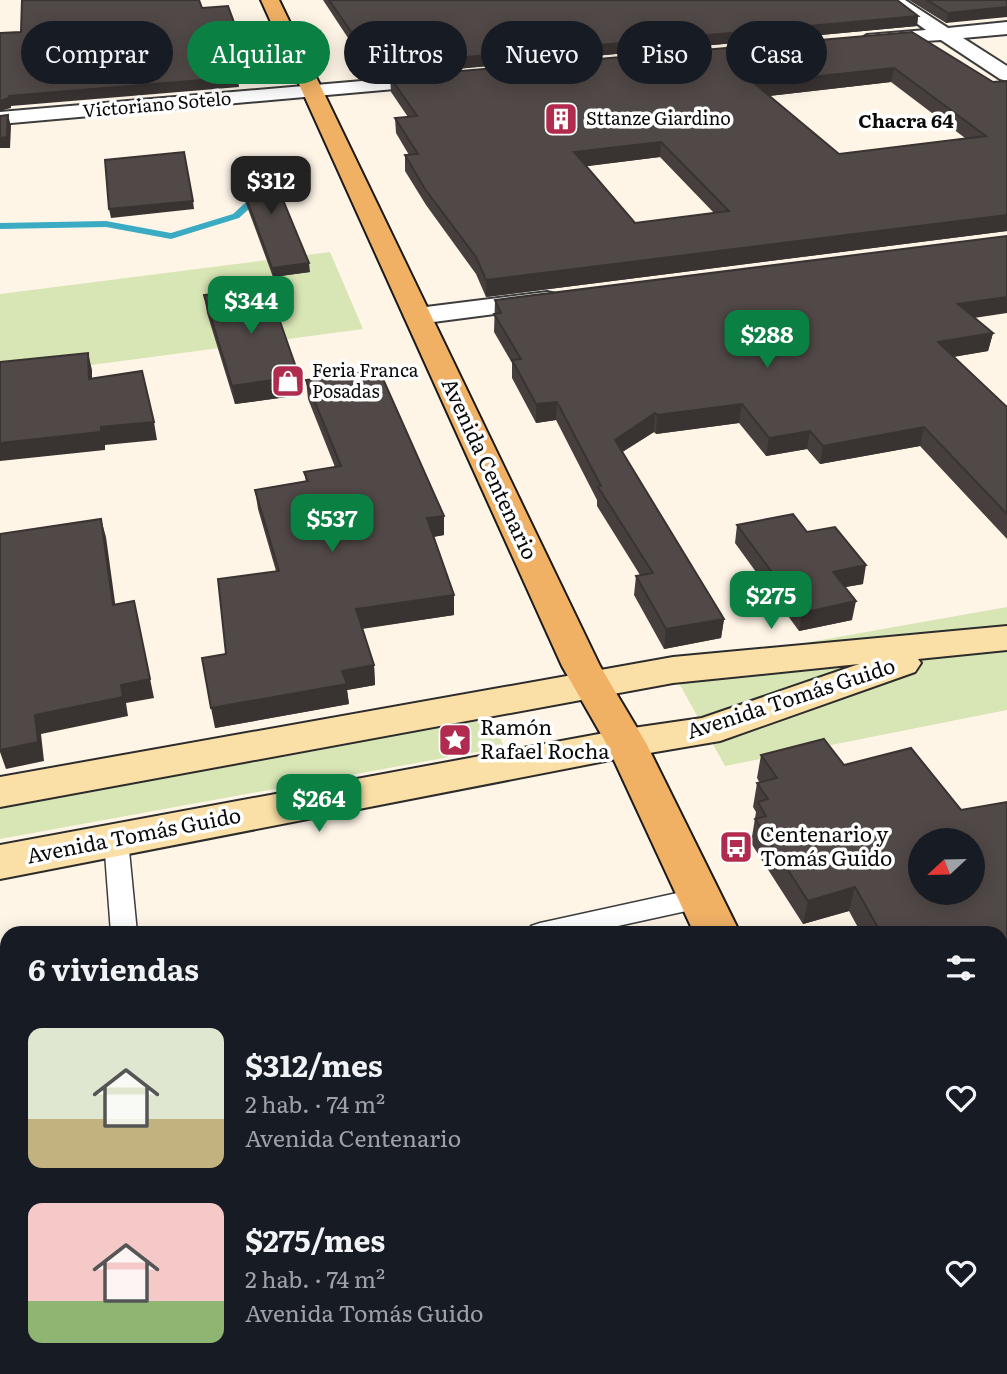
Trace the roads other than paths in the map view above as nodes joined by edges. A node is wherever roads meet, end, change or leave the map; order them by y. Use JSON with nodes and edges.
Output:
{"nodes":[{"id":1,"x":270,"y":0,"type":"edge"},
{"id":2,"x":893,"y":0,"type":"edge"},
{"id":3,"x":1007,"y":29,"type":"edge"},
{"id":4,"x":945,"y":34,"type":"junction"},
{"id":5,"x":849,"y":43,"type":"edge"},
{"id":6,"x":1007,"y":75,"type":"edge"},
{"id":7,"x":399,"y":84,"type":"edge"},
{"id":8,"x":313,"y":92,"type":"junction"},
{"id":9,"x":0,"y":118,"type":"edge"},
{"id":10,"x":568,"y":297,"type":"edge"},
{"id":11,"x":418,"y":316,"type":"junction"},
{"id":12,"x":1007,"y":638,"type":"edge"},
{"id":13,"x":960,"y":642,"type":"junction"},
{"id":14,"x":590,"y":684,"type":"junction"},
{"id":15,"x":626,"y":743,"type":"junction"},
{"id":16,"x":0,"y":792,"type":"edge"},
{"id":17,"x":117,"y":840,"type":"junction"},
{"id":18,"x":0,"y":862,"type":"edge"},
{"id":19,"x":708,"y":915,"type":"edge"},
{"id":20,"x":123,"y":926,"type":"edge"},
{"id":21,"x":605,"y":926,"type":"edge"}],
"edges":[{"from":1,"to":8,"type":"main road","name":"Avenida Centenario"},
{"from":2,"to":4,"type":"street"},
{"from":3,"to":4,"type":"street"},
{"from":4,"to":5,"type":"street"},
{"from":4,"to":6,"type":"street"},
{"from":7,"to":8,"type":"street","name":"Victoriano Sotelo"},
{"from":8,"to":9,"type":"street","name":"Victoriano Sotelo"},
{"from":8,"to":11,"type":"main road","name":"Avenida Centenario"},
{"from":10,"to":11,"type":"street"},
{"from":11,"to":14,"type":"main road","name":"Avenida Centenario"},
{"from":12,"to":13,"type":"main road","name":"Avenida Tomás Guido"},
{"from":13,"to":14,"type":"main road","name":"Avenida Tomás Guido"},
{"from":13,"to":15,"type":"main road","name":"Avenida Tomás Guido"},
{"from":14,"to":15,"type":"main road","name":"Avenida Centenario"},
{"from":14,"to":16,"type":"main road","name":"Avenida Tomás Guido"},
{"from":15,"to":17,"type":"main road","name":"Avenida Tomás Guido"},
{"from":15,"to":19,"type":"main road","name":"Avenida Centenario"},
{"from":17,"to":18,"type":"main road","name":"Avenida Tomás Guido"},
{"from":17,"to":20,"type":"lane"},
{"from":19,"to":21,"type":"lane"}]}
